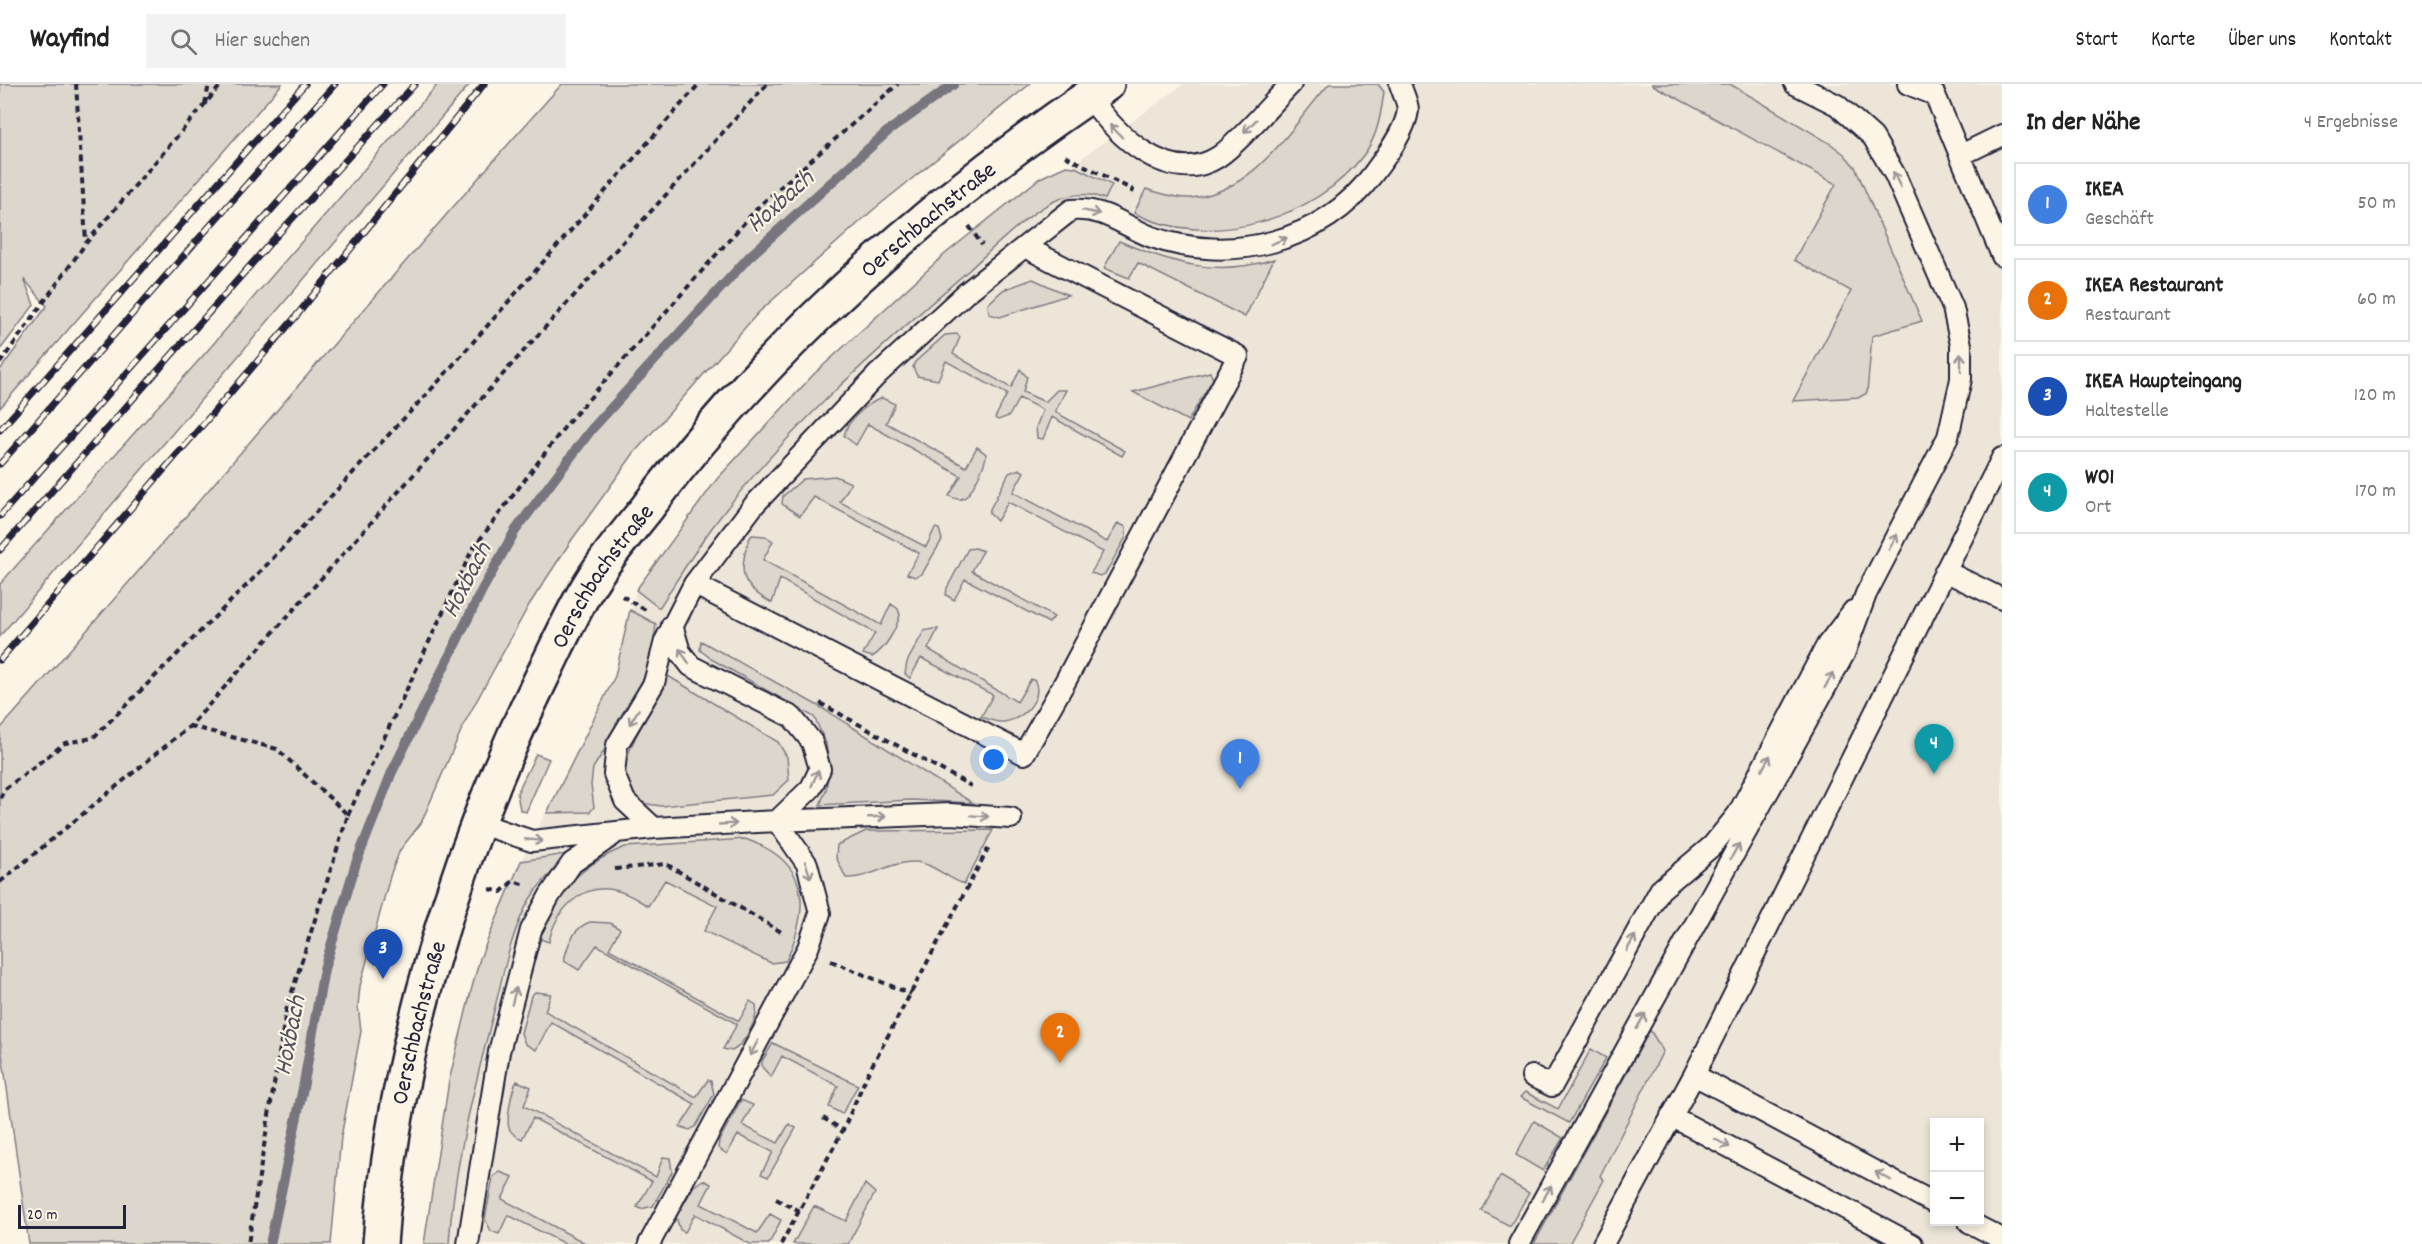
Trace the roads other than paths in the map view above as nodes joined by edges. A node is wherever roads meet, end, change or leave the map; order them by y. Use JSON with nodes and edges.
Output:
{"nodes":[{"id":1,"x":1291,"y":84,"type":"edge"},
{"id":2,"x":1400,"y":84,"type":"edge"},
{"id":3,"x":1795,"y":84,"type":"edge"},
{"id":4,"x":1908,"y":84,"type":"edge"},
{"id":5,"x":1098,"y":90,"type":"edge"},
{"id":6,"x":2002,"y":135,"type":"edge"},
{"id":7,"x":1961,"y":155,"type":"junction"},
{"id":8,"x":1025,"y":247,"type":"junction"},
{"id":9,"x":2002,"y":256,"type":"edge"},
{"id":10,"x":2002,"y":458,"type":"edge"},
{"id":11,"x":1945,"y":571,"type":"junction"},
{"id":12,"x":694,"y":584,"type":"junction"},
{"id":13,"x":1866,"y":594,"type":"junction"},
{"id":14,"x":2002,"y":599,"type":"edge"},
{"id":15,"x":672,"y":625,"type":"junction"},
{"id":16,"x":1011,"y":818,"type":"dead end"},
{"id":17,"x":777,"y":821,"type":"junction"},
{"id":18,"x":478,"y":823,"type":"junction"},
{"id":19,"x":654,"y":828,"type":"junction"},
{"id":20,"x":618,"y":832,"type":"junction"},
{"id":21,"x":1532,"y":1076,"type":"dead end"},
{"id":22,"x":1694,"y":1076,"type":"junction"},
{"id":23,"x":1671,"y":1116,"type":"junction"},
{"id":24,"x":1930,"y":1200,"type":"edge"},
{"id":25,"x":1978,"y":1226,"type":"edge"},
{"id":26,"x":2002,"y":1239,"type":"edge"},
{"id":27,"x":380,"y":1244,"type":"edge"},
{"id":28,"x":468,"y":1244,"type":"edge"},
{"id":29,"x":649,"y":1244,"type":"edge"},
{"id":30,"x":1520,"y":1244,"type":"edge"},
{"id":31,"x":1603,"y":1244,"type":"edge"},
{"id":32,"x":1912,"y":1244,"type":"edge"}],
"edges":[{"from":1,"to":5,"type":"lane","one_way":true},
{"from":8,"to":2,"type":"lane","one_way":true},
{"from":13,"to":3,"type":"lane","one_way":true},
{"from":4,"to":7,"type":"lane"},
{"from":5,"to":18,"type":"main road","name":"Oerschbachstraße"},
{"from":6,"to":7,"type":"lane"},
{"from":7,"to":9,"type":"lane"},
{"from":8,"to":12,"type":"lane"},
{"from":8,"to":12,"type":"lane"},
{"from":10,"to":11,"type":"lane"},
{"from":11,"to":14,"type":"lane"},
{"from":11,"to":22,"type":"lane"},
{"from":12,"to":15,"type":"lane"},
{"from":21,"to":13,"type":"lane","one_way":true},
{"from":30,"to":13,"type":"lane","one_way":true},
{"from":17,"to":15,"type":"lane","one_way":true},
{"from":15,"to":19,"type":"lane","one_way":true},
{"from":17,"to":16,"type":"lane","one_way":true},
{"from":19,"to":17,"type":"lane","one_way":true},
{"from":17,"to":29,"type":"lane","one_way":true},
{"from":18,"to":20,"type":"lane","one_way":true},
{"from":18,"to":27,"type":"main road","name":"Oerschbachstraße"},
{"from":19,"to":20,"type":"lane"},
{"from":28,"to":20,"type":"lane","one_way":true},
{"from":22,"to":23,"type":"lane"},
{"from":24,"to":22,"type":"lane","one_way":true},
{"from":23,"to":31,"type":"lane"},
{"from":23,"to":32,"type":"lane","one_way":true},
{"from":25,"to":26,"type":"lane"}]}
